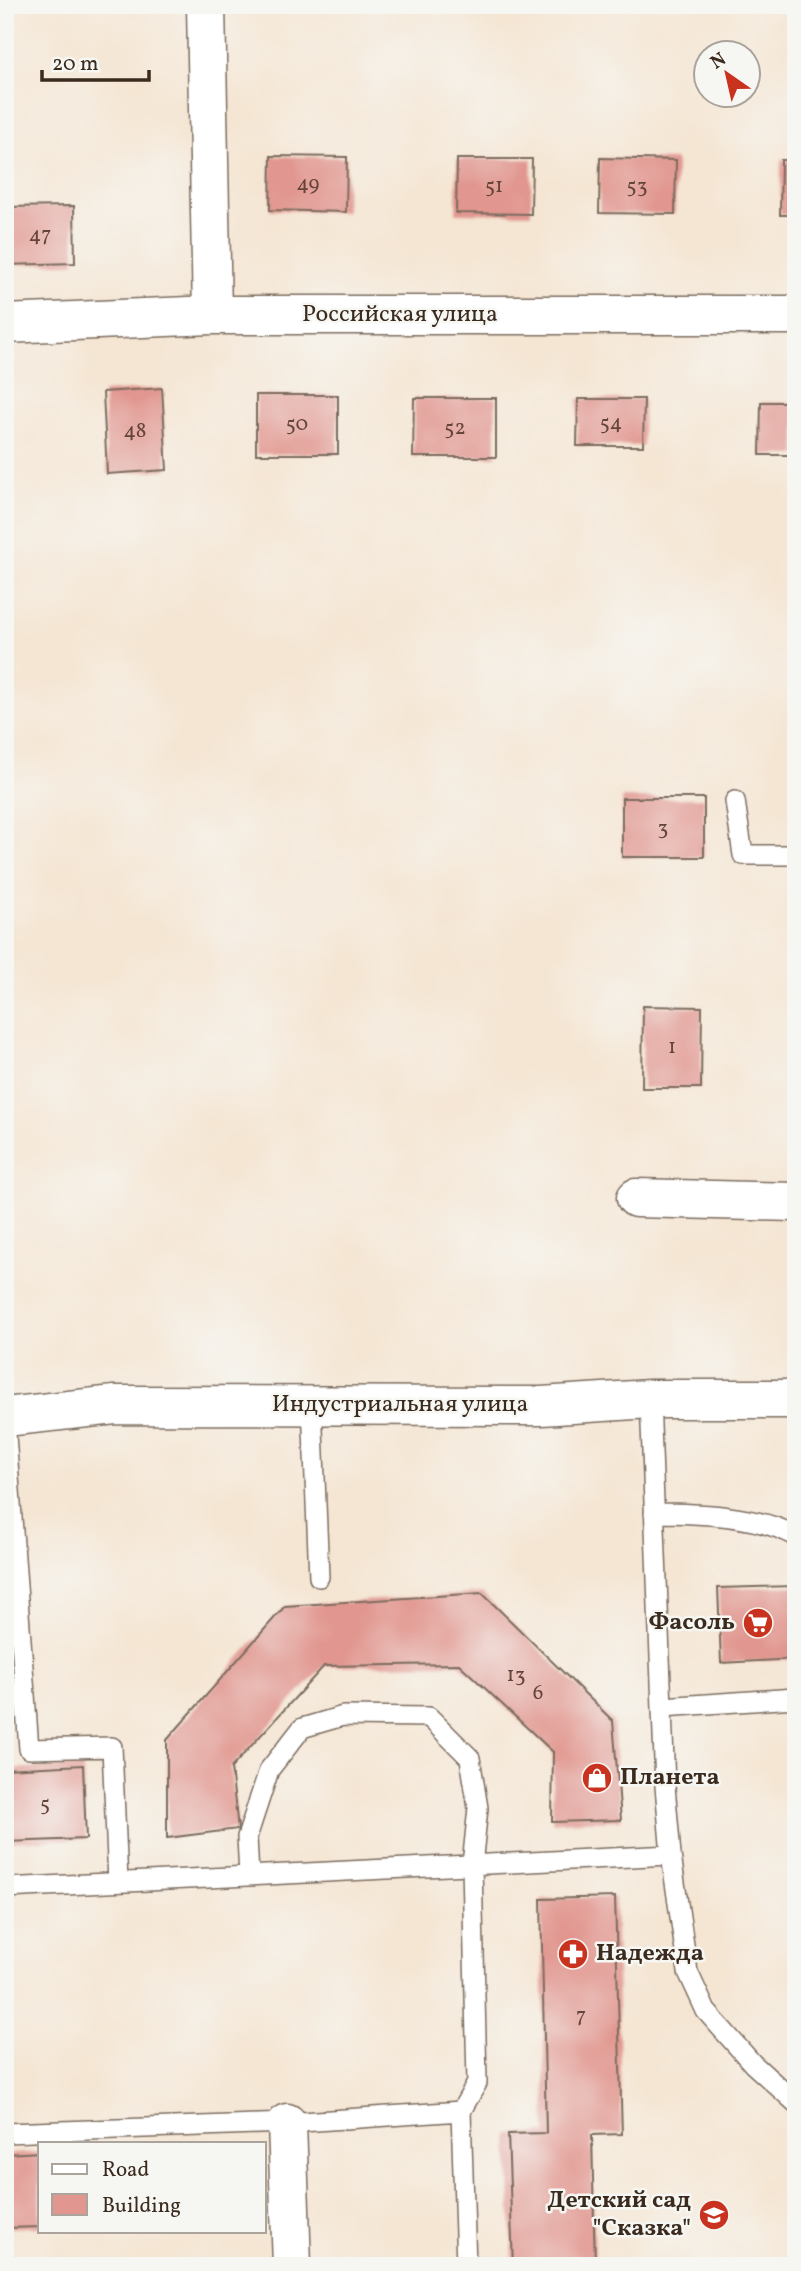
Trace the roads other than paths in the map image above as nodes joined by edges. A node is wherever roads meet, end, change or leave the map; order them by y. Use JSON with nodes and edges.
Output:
{"nodes":[{"id":1,"x":206,"y":5,"type":"edge"},
{"id":2,"x":212,"y":315,"type":"junction"},
{"id":3,"x":796,"y":315,"type":"edge"},
{"id":4,"x":5,"y":324,"type":"edge"},
{"id":5,"x":735,"y":801,"type":"dead end"},
{"id":6,"x":796,"y":855,"type":"edge"},
{"id":7,"x":636,"y":1198,"type":"dead end"},
{"id":8,"x":796,"y":1202,"type":"edge"},
{"id":9,"x":650,"y":1399,"type":"junction"},
{"id":10,"x":796,"y":1399,"type":"edge"},
{"id":11,"x":312,"y":1404,"type":"junction"},
{"id":12,"x":5,"y":1417,"type":"edge"},
{"id":13,"x":5,"y":1422,"type":"edge"},
{"id":14,"x":654,"y":1513,"type":"junction"},
{"id":15,"x":796,"y":1536,"type":"edge"},
{"id":16,"x":319,"y":1577,"type":"dead end"},
{"id":17,"x":13,"y":1640,"type":"edge"},
{"id":18,"x":796,"y":1698,"type":"edge"},
{"id":19,"x":662,"y":1707,"type":"junction"},
{"id":20,"x":671,"y":1855,"type":"junction"},
{"id":21,"x":471,"y":1865,"type":"junction"},
{"id":22,"x":249,"y":1876,"type":"junction"},
{"id":23,"x":118,"y":1882,"type":"junction"},
{"id":24,"x":5,"y":1888,"type":"edge"},
{"id":25,"x":796,"y":2103,"type":"edge"},
{"id":26,"x":461,"y":2110,"type":"junction"},
{"id":27,"x":287,"y":2123,"type":"junction"},
{"id":28,"x":5,"y":2133,"type":"edge"},
{"id":29,"x":292,"y":2266,"type":"edge"},
{"id":30,"x":466,"y":2266,"type":"edge"}],
"edges":[{"from":1,"to":2,"type":"street"},
{"from":2,"to":3,"type":"street","name":"Российская улица"},
{"from":2,"to":4,"type":"street","name":"Российская улица"},
{"from":5,"to":6,"type":"lane"},
{"from":7,"to":8,"type":"street"},
{"from":9,"to":10,"type":"street","name":"Индустриальная улица"},
{"from":9,"to":11,"type":"street","name":"Индустриальная улица"},
{"from":9,"to":14,"type":"lane"},
{"from":11,"to":12,"type":"street","name":"Индустриальная улица"},
{"from":11,"to":16,"type":"lane"},
{"from":13,"to":17,"type":"lane"},
{"from":14,"to":15,"type":"lane"},
{"from":14,"to":19,"type":"lane"},
{"from":17,"to":23,"type":"lane"},
{"from":18,"to":19,"type":"lane"},
{"from":19,"to":20,"type":"lane"},
{"from":20,"to":21,"type":"lane"},
{"from":20,"to":25,"type":"lane"},
{"from":21,"to":22,"type":"lane"},
{"from":21,"to":22,"type":"lane"},
{"from":21,"to":26,"type":"lane"},
{"from":22,"to":23,"type":"lane"},
{"from":23,"to":24,"type":"lane"},
{"from":26,"to":27,"type":"lane"},
{"from":26,"to":30,"type":"lane"},
{"from":27,"to":28,"type":"lane"},
{"from":27,"to":29,"type":"street"}]}
